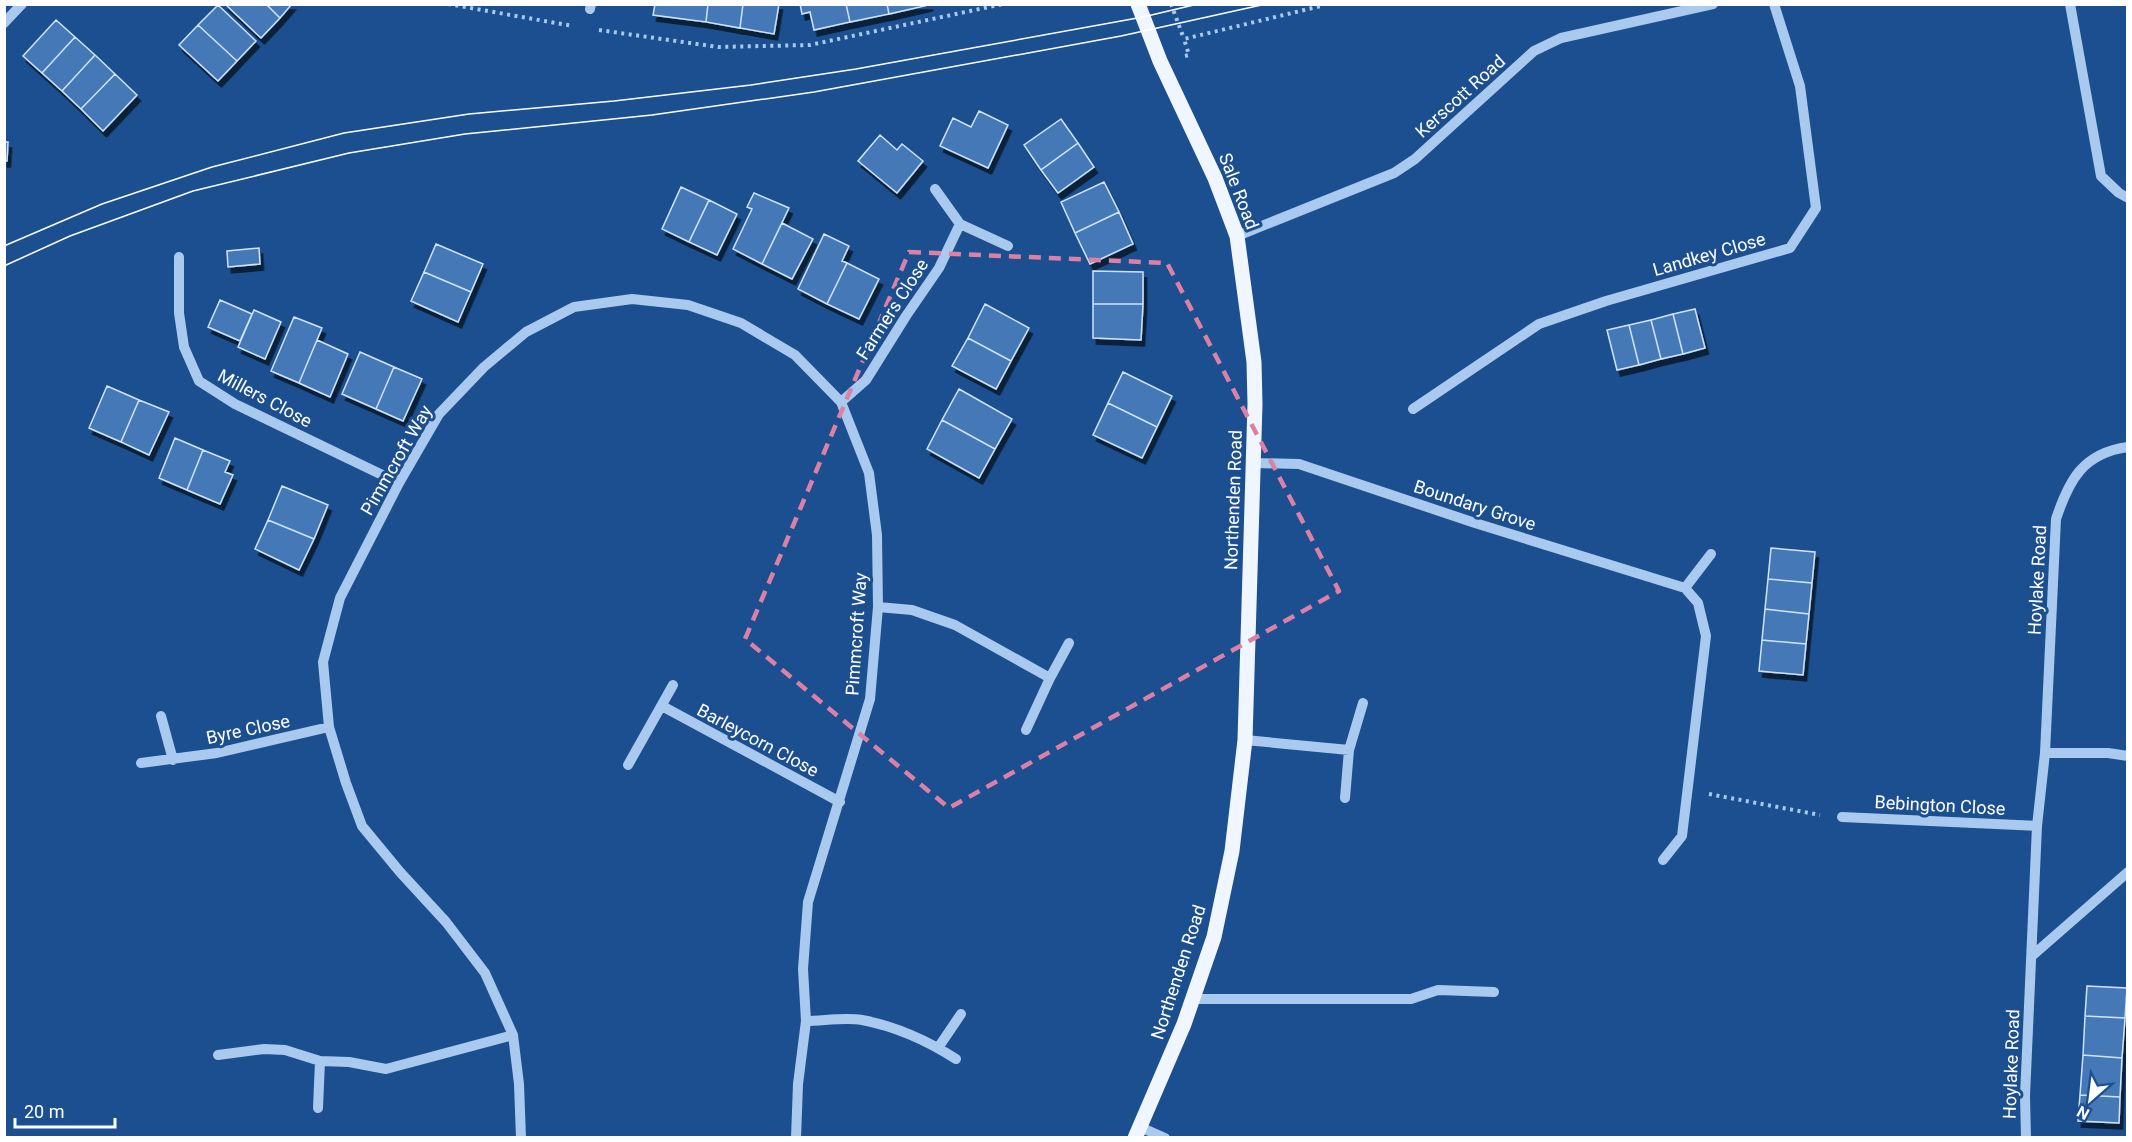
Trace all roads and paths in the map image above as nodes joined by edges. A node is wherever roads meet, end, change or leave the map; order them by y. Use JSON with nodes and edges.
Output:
{"nodes":[{"id":1,"x":22,"y":4,"type":"edge"},
{"id":2,"x":448,"y":4,"type":"edge"},
{"id":3,"x":1003,"y":4,"type":"edge"},
{"id":4,"x":1138,"y":4,"type":"edge"},
{"id":5,"x":1171,"y":4,"type":"edge"},
{"id":6,"x":1713,"y":4,"type":"edge"},
{"id":7,"x":1774,"y":4,"type":"edge"},
{"id":8,"x":2070,"y":4,"type":"edge"},
{"id":9,"x":1321,"y":6,"type":"dead end"},
{"id":10,"x":4,"y":23,"type":"edge"},
{"id":11,"x":575,"y":26,"type":"dead end"},
{"id":12,"x":598,"y":30,"type":"dead end"},
{"id":13,"x":1184,"y":39,"type":"junction"},
{"id":14,"x":1160,"y":61,"type":"junction"},
{"id":15,"x":935,"y":189,"type":"dead end"},
{"id":16,"x":2127,"y":198,"type":"edge"},
{"id":17,"x":960,"y":225,"type":"junction"},
{"id":18,"x":1237,"y":236,"type":"junction"},
{"id":19,"x":1008,"y":246,"type":"dead end"},
{"id":20,"x":179,"y":257,"type":"dead end"},
{"id":21,"x":841,"y":402,"type":"junction"},
{"id":22,"x":1255,"y":404,"type":"joint"},
{"id":23,"x":1413,"y":409,"type":"dead end"},
{"id":24,"x":2127,"y":447,"type":"edge"},
{"id":25,"x":1254,"y":463,"type":"junction"},
{"id":26,"x":399,"y":483,"type":"junction"},
{"id":27,"x":1711,"y":554,"type":"dead end"},
{"id":28,"x":1685,"y":588,"type":"junction"},
{"id":29,"x":878,"y":607,"type":"junction"},
{"id":30,"x":1069,"y":643,"type":"dead end"},
{"id":31,"x":1050,"y":678,"type":"junction"},
{"id":32,"x":673,"y":685,"type":"dead end"},
{"id":33,"x":1363,"y":703,"type":"dead end"},
{"id":34,"x":662,"y":706,"type":"junction"},
{"id":35,"x":160,"y":716,"type":"dead end"},
{"id":36,"x":329,"y":727,"type":"junction"},
{"id":37,"x":1026,"y":730,"type":"dead end"},
{"id":38,"x":1245,"y":740,"type":"junction"},
{"id":39,"x":1348,"y":750,"type":"junction"},
{"id":40,"x":2045,"y":753,"type":"junction"},
{"id":41,"x":2127,"y":756,"type":"edge"},
{"id":42,"x":173,"y":760,"type":"junction"},
{"id":43,"x":141,"y":763,"type":"dead end"},
{"id":44,"x":628,"y":765,"type":"dead end"},
{"id":45,"x":1688,"y":792,"type":"junction"},
{"id":46,"x":1345,"y":798,"type":"dead end"},
{"id":47,"x":840,"y":802,"type":"junction"},
{"id":48,"x":1842,"y":817,"type":"joint"},
{"id":49,"x":2037,"y":826,"type":"junction"},
{"id":50,"x":1663,"y":860,"type":"dead end"},
{"id":51,"x":2127,"y":872,"type":"edge"},
{"id":52,"x":2032,"y":955,"type":"junction"},
{"id":53,"x":1494,"y":992,"type":"dead end"},
{"id":54,"x":1193,"y":999,"type":"junction"},
{"id":55,"x":961,"y":1014,"type":"dead end"},
{"id":56,"x":806,"y":1022,"type":"junction"},
{"id":57,"x":513,"y":1035,"type":"junction"},
{"id":58,"x":938,"y":1047,"type":"junction"},
{"id":59,"x":218,"y":1055,"type":"dead end"},
{"id":60,"x":956,"y":1059,"type":"dead end"},
{"id":61,"x":320,"y":1061,"type":"junction"},
{"id":62,"x":318,"y":1108,"type":"dead end"},
{"id":63,"x":1137,"y":1132,"type":"edge"},
{"id":64,"x":521,"y":1137,"type":"edge"},
{"id":65,"x":796,"y":1137,"type":"edge"},
{"id":66,"x":1165,"y":1137,"type":"edge"},
{"id":67,"x":2026,"y":1137,"type":"edge"}],
"edges":[{"from":1,"to":10,"type":"street"},
{"from":2,"to":11,"type":"path"},
{"from":3,"to":12,"type":"path"},
{"from":4,"to":14,"type":"main road","name":"Sale Road"},
{"from":5,"to":13,"type":"path"},
{"from":6,"to":18,"type":"street","name":"Kerscott Road"},
{"from":7,"to":23,"type":"street","name":"Landkey Close"},
{"from":8,"to":16,"type":"street"},
{"from":9,"to":13,"type":"path"},
{"from":13,"to":14,"type":"path"},
{"from":14,"to":18,"type":"main road","name":"Sale Road"},
{"from":15,"to":17,"type":"street"},
{"from":17,"to":19,"type":"street"},
{"from":17,"to":21,"type":"street","name":"Farmers Close"},
{"from":18,"to":22,"type":"main road","name":"Sale Road"},
{"from":20,"to":26,"type":"street","name":"Millers Close"},
{"from":21,"to":26,"type":"street","name":"Pimmcroft Way"},
{"from":21,"to":29,"type":"street","name":"Pimmcroft Way"},
{"from":22,"to":25,"type":"main road","name":"Northenden Road"},
{"from":24,"to":40,"type":"street","name":"Hoylake Road"},
{"from":25,"to":28,"type":"street","name":"Boundary Grove"},
{"from":25,"to":38,"type":"main road","name":"Northenden Road"},
{"from":26,"to":36,"type":"street","name":"Pimmcroft Way"},
{"from":27,"to":28,"type":"street"},
{"from":28,"to":45,"type":"street"},
{"from":29,"to":31,"type":"street"},
{"from":29,"to":47,"type":"street","name":"Pimmcroft Way"},
{"from":30,"to":31,"type":"street"},
{"from":31,"to":37,"type":"street"},
{"from":32,"to":34,"type":"street"},
{"from":33,"to":39,"type":"street"},
{"from":34,"to":44,"type":"street"},
{"from":34,"to":47,"type":"street","name":"Barleycorn Close"},
{"from":35,"to":42,"type":"street"},
{"from":36,"to":42,"type":"street","name":"Byre Close"},
{"from":36,"to":57,"type":"street","name":"Pimmcroft Way"},
{"from":38,"to":39,"type":"street"},
{"from":38,"to":54,"type":"main road","name":"Northenden Road"},
{"from":39,"to":46,"type":"street"},
{"from":40,"to":41,"type":"street"},
{"from":40,"to":49,"type":"street","name":"Hoylake Road"},
{"from":42,"to":43,"type":"street","name":"Byre Close"},
{"from":45,"to":48,"type":"path"},
{"from":45,"to":50,"type":"street"},
{"from":47,"to":56,"type":"street","name":"Pimmcroft Way"},
{"from":48,"to":49,"type":"street","name":"Bebington Close"},
{"from":49,"to":52,"type":"street","name":"Hoylake Road"},
{"from":51,"to":52,"type":"street"},
{"from":52,"to":67,"type":"street","name":"Hoylake Road"},
{"from":53,"to":54,"type":"street"},
{"from":54,"to":63,"type":"main road","name":"Northenden Road"},
{"from":55,"to":58,"type":"street"},
{"from":56,"to":58,"type":"street"},
{"from":56,"to":65,"type":"street","name":"Pimmcroft Way"},
{"from":57,"to":61,"type":"street"},
{"from":57,"to":64,"type":"street","name":"Pimmcroft Way"},
{"from":58,"to":60,"type":"street"},
{"from":59,"to":61,"type":"street"},
{"from":61,"to":62,"type":"street"},
{"from":63,"to":66,"type":"street"}]}
